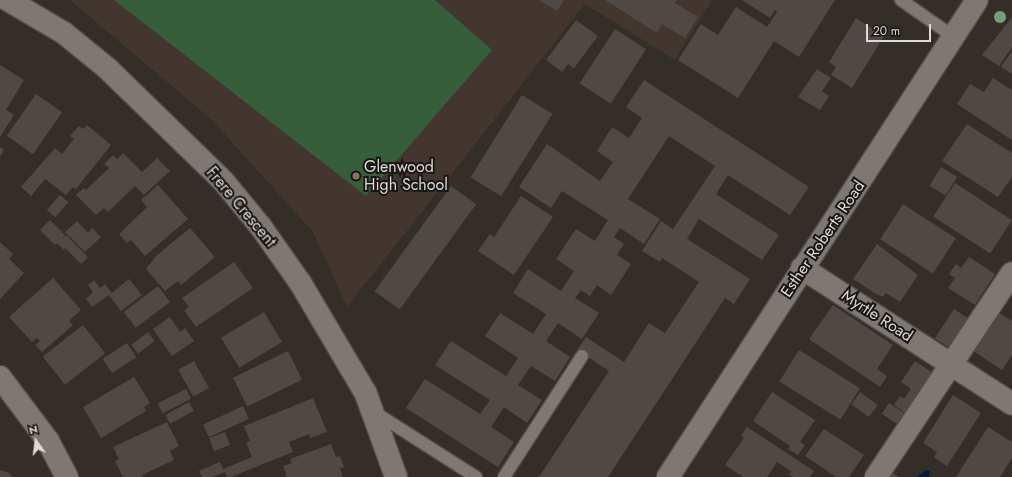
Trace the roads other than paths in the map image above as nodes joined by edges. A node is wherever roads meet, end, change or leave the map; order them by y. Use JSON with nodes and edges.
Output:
{"nodes":[{"id":1,"x":8,"y":0,"type":"edge"},
{"id":2,"x":901,"y":0,"type":"edge"},
{"id":3,"x":977,"y":0,"type":"edge"},
{"id":4,"x":954,"y":38,"type":"junction"},
{"id":5,"x":802,"y":268,"type":"junction"},
{"id":6,"x":1012,"y":273,"type":"edge"},
{"id":7,"x":582,"y":356,"type":"dead end"},
{"id":8,"x":951,"y":365,"type":"junction"},
{"id":9,"x":0,"y":377,"type":"edge"},
{"id":10,"x":1012,"y":404,"type":"edge"},
{"id":11,"x":372,"y":411,"type":"junction"},
{"id":12,"x":67,"y":477,"type":"edge"},
{"id":13,"x":396,"y":477,"type":"edge"},
{"id":14,"x":476,"y":477,"type":"edge"},
{"id":15,"x":504,"y":477,"type":"edge"},
{"id":16,"x":668,"y":477,"type":"edge"},
{"id":17,"x":876,"y":477,"type":"edge"}],
"edges":[{"from":1,"to":11,"type":"street","name":"Frere Crescent"},
{"from":2,"to":4,"type":"lane"},
{"from":3,"to":4,"type":"street","name":"Esther Roberts Road"},
{"from":4,"to":5,"type":"street","name":"Esther Roberts Road"},
{"from":5,"to":8,"type":"street","name":"Myrtle Road"},
{"from":5,"to":16,"type":"street","name":"Esther Roberts Road"},
{"from":6,"to":8,"type":"street"},
{"from":7,"to":15,"type":"lane"},
{"from":8,"to":10,"type":"street","name":"Myrtle Road"},
{"from":8,"to":17,"type":"street"},
{"from":9,"to":12,"type":"street"},
{"from":11,"to":13,"type":"street","name":"Frere Crescent"},
{"from":11,"to":14,"type":"lane"}]}
